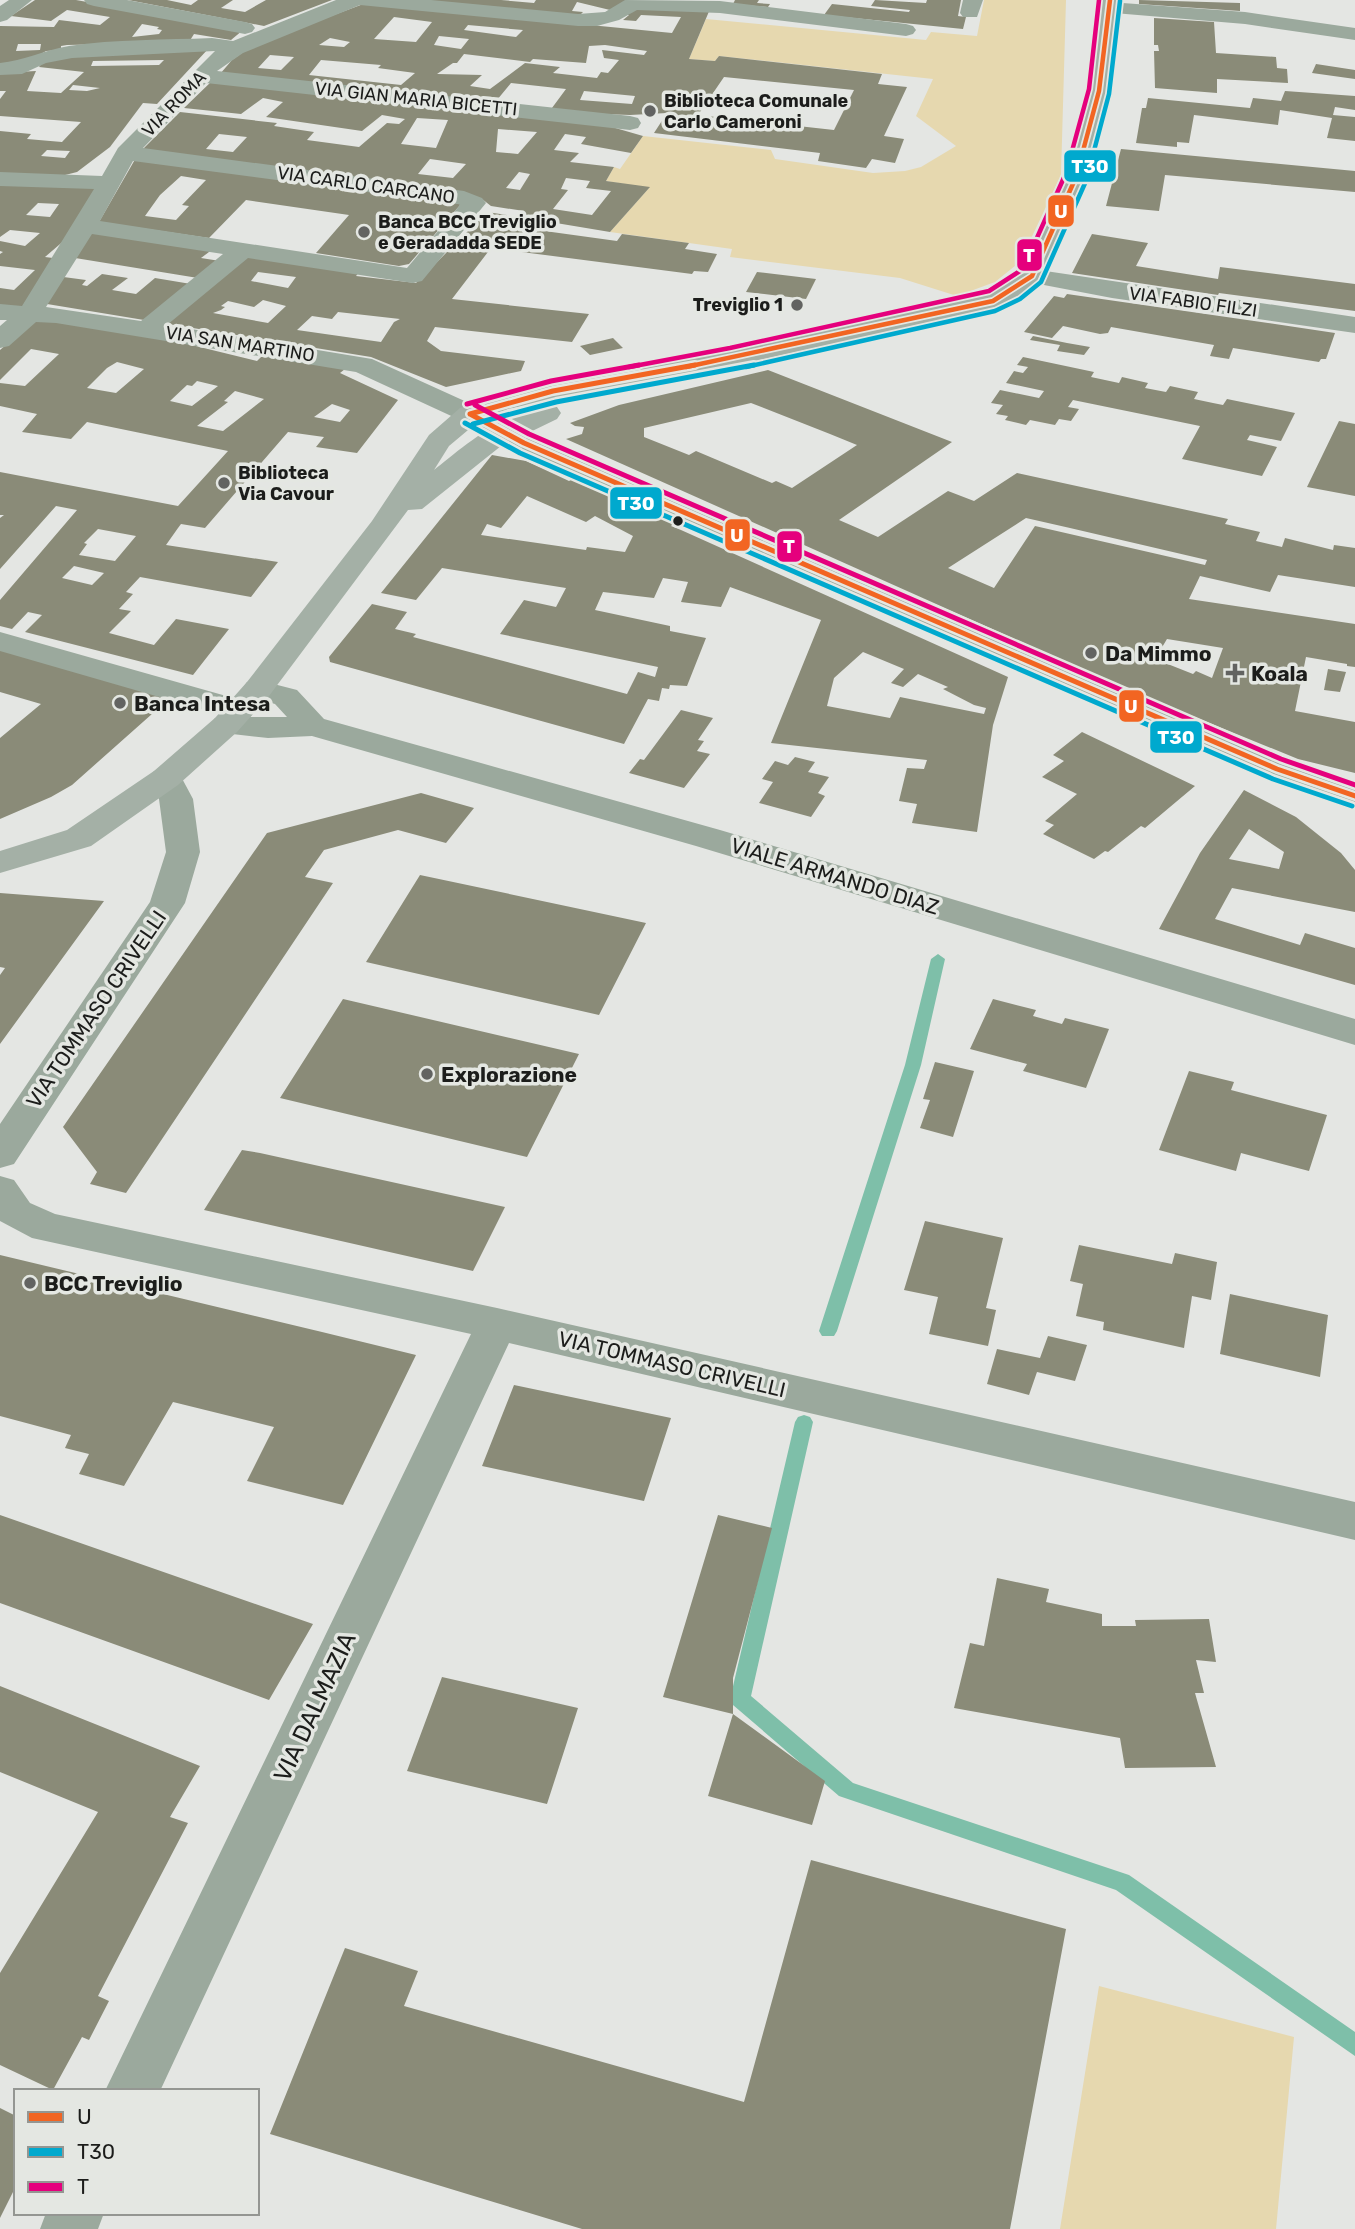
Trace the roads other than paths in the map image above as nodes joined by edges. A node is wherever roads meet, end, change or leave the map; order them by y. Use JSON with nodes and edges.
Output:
{"nodes":[{"id":1,"x":22,"y":0,"type":"edge"},
{"id":2,"x":95,"y":0,"type":"edge"},
{"id":3,"x":354,"y":0,"type":"edge"},
{"id":4,"x":366,"y":0,"type":"edge"},
{"id":5,"x":828,"y":0,"type":"edge"},
{"id":6,"x":1110,"y":4,"type":"edge"},
{"id":7,"x":0,"y":16,"type":"edge"},
{"id":8,"x":815,"y":19,"type":"junction"},
{"id":9,"x":906,"y":30,"type":"dead end"},
{"id":10,"x":271,"y":33,"type":"junction"},
{"id":11,"x":1355,"y":34,"type":"edge"},
{"id":12,"x":235,"y":48,"type":"junction"},
{"id":13,"x":0,"y":69,"type":"edge"},
{"id":14,"x":201,"y":76,"type":"junction"},
{"id":15,"x":630,"y":123,"type":"dead end"},
{"id":16,"x":126,"y":153,"type":"junction"},
{"id":17,"x":0,"y":179,"type":"edge"},
{"id":18,"x":109,"y":183,"type":"junction"},
{"id":19,"x":85,"y":226,"type":"junction"},
{"id":20,"x":243,"y":250,"type":"junction"},
{"id":21,"x":1032,"y":276,"type":"junction"},
{"id":22,"x":0,"y":312,"type":"edge"},
{"id":23,"x":29,"y":314,"type":"junction"},
{"id":24,"x":1355,"y":325,"type":"edge"},
{"id":25,"x":147,"y":329,"type":"junction"},
{"id":26,"x":0,"y":340,"type":"edge"},
{"id":27,"x":696,"y":366,"type":"junction"},
{"id":28,"x":470,"y":414,"type":"junction"},
{"id":29,"x":499,"y":432,"type":"junction"},
{"id":30,"x":383,"y":526,"type":"junction"},
{"id":31,"x":0,"y":640,"type":"edge"},
{"id":32,"x":242,"y":708,"type":"junction"},
{"id":33,"x":313,"y":726,"type":"junction"},
{"id":34,"x":166,"y":778,"type":"junction"},
{"id":35,"x":1355,"y":796,"type":"edge"},
{"id":36,"x":0,"y":862,"type":"edge"},
{"id":37,"x":1355,"y":1032,"type":"edge"},
{"id":38,"x":0,"y":1154,"type":"edge"},
{"id":39,"x":0,"y":1190,"type":"edge"},
{"id":40,"x":497,"y":1324,"type":"junction"},
{"id":41,"x":1355,"y":1521,"type":"edge"},
{"id":42,"x":133,"y":2089,"type":"edge"}],
"edges":[{"from":1,"to":7,"type":"street"},
{"from":2,"to":10,"type":"street"},
{"from":3,"to":10,"type":"street","name":"VIA ROMA"},
{"from":4,"to":8,"type":"street"},
{"from":5,"to":8,"type":"street"},
{"from":6,"to":11,"type":"street"},
{"from":6,"to":21,"type":"street"},
{"from":8,"to":9,"type":"street"},
{"from":10,"to":12,"type":"street","name":"VIA ROMA"},
{"from":12,"to":13,"type":"street"},
{"from":12,"to":14,"type":"street","name":"VIA ROMA"},
{"from":14,"to":15,"type":"street","name":"VIA GIAN MARIA BICETTI"},
{"from":14,"to":16,"type":"street","name":"VIA ROMA"},
{"from":16,"to":18,"type":"street","name":"VIA ROMA"},
{"from":16,"to":20,"type":"street","name":"VIA CARLO CARCANO"},
{"from":17,"to":18,"type":"street"},
{"from":18,"to":19,"type":"street","name":"VIA ROMA"},
{"from":19,"to":20,"type":"street","name":"VIA CARLO CARCANO"},
{"from":19,"to":23,"type":"street","name":"VIA ROMA"},
{"from":20,"to":25,"type":"street"},
{"from":21,"to":24,"type":"street","name":"VIA FABIO FILZI"},
{"from":21,"to":27,"type":"street"},
{"from":22,"to":23,"type":"street","name":"VIA SAN MARTINO"},
{"from":23,"to":25,"type":"street","name":"VIA SAN MARTINO"},
{"from":23,"to":26,"type":"street","name":"VIA ROMA"},
{"from":25,"to":28,"type":"street","name":"VIA SAN MARTINO"},
{"from":27,"to":28,"type":"street"},
{"from":27,"to":29,"type":"street"},
{"from":28,"to":29,"type":"street","name":"VIA SAN MARTINO"},
{"from":28,"to":30,"type":"street"},
{"from":29,"to":30,"type":"street"},
{"from":29,"to":35,"type":"street","name":"VIA SAN MARTINO"},
{"from":30,"to":32,"type":"street"},
{"from":31,"to":32,"type":"street"},
{"from":32,"to":33,"type":"street","name":"VIALE ARMANDO DIAZ"},
{"from":32,"to":33,"type":"street"},
{"from":32,"to":34,"type":"street"},
{"from":33,"to":37,"type":"street","name":"VIALE ARMANDO DIAZ"},
{"from":34,"to":36,"type":"street"},
{"from":34,"to":38,"type":"street","name":"VIA TOMMASO CRIVELLI"},
{"from":39,"to":40,"type":"street","name":"VIA TOMMASO CRIVELLI"},
{"from":40,"to":41,"type":"street","name":"VIA TOMMASO CRIVELLI"},
{"from":40,"to":42,"type":"street","name":"VIA DALMAZIA"}]}
